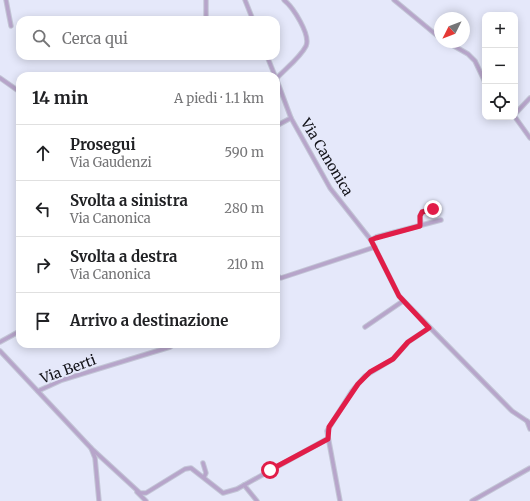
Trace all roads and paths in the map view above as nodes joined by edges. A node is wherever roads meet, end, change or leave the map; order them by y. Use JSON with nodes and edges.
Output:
{"nodes":[{"id":1,"x":6,"y":0,"type":"edge"},
{"id":2,"x":206,"y":0,"type":"edge"},
{"id":3,"x":245,"y":0,"type":"edge"},
{"id":4,"x":284,"y":0,"type":"edge"},
{"id":5,"x":394,"y":0,"type":"edge"},
{"id":6,"x":206,"y":16,"type":"edge"},
{"id":7,"x":251,"y":16,"type":"edge"},
{"id":8,"x":12,"y":26,"type":"dead end"},
{"id":9,"x":434,"y":33,"type":"edge"},
{"id":10,"x":458,"y":48,"type":"edge"},
{"id":11,"x":269,"y":60,"type":"edge"},
{"id":12,"x":274,"y":72,"type":"edge"},
{"id":13,"x":280,"y":74,"type":"edge"},
{"id":14,"x":482,"y":76,"type":"edge"},
{"id":15,"x":0,"y":78,"type":"edge"},
{"id":16,"x":16,"y":89,"type":"edge"},
{"id":17,"x":280,"y":89,"type":"edge"},
{"id":18,"x":530,"y":98,"type":"edge"},
{"id":19,"x":518,"y":112,"type":"edge"},
{"id":20,"x":291,"y":118,"type":"junction"},
{"id":21,"x":518,"y":120,"type":"edge"},
{"id":22,"x":280,"y":124,"type":"edge"},
{"id":23,"x":530,"y":138,"type":"edge"},
{"id":24,"x":433,"y":209,"type":"dead end"},
{"id":25,"x":441,"y":220,"type":"dead end"},
{"id":26,"x":420,"y":226,"type":"junction"},
{"id":27,"x":371,"y":240,"type":"junction"},
{"id":28,"x":375,"y":247,"type":"junction"},
{"id":29,"x":280,"y":277,"type":"edge"},
{"id":30,"x":403,"y":301,"type":"junction"},
{"id":31,"x":365,"y":327,"type":"dead end"},
{"id":32,"x":429,"y":328,"type":"junction"},
{"id":33,"x":16,"y":333,"type":"edge"},
{"id":34,"x":0,"y":342,"type":"edge"},
{"id":35,"x":167,"y":348,"type":"edge"},
{"id":36,"x":0,"y":351,"type":"edge"},
{"id":37,"x":38,"y":391,"type":"junction"},
{"id":38,"x":529,"y":421,"type":"edge"},
{"id":39,"x":530,"y":429,"type":"edge"},
{"id":40,"x":328,"y":439,"type":"junction"},
{"id":41,"x":91,"y":448,"type":"junction"},
{"id":42,"x":203,"y":463,"type":"dead end"},
{"id":43,"x":530,"y":468,"type":"edge"},
{"id":44,"x":204,"y":477,"type":"junction"},
{"id":45,"x":244,"y":485,"type":"junction"},
{"id":46,"x":133,"y":489,"type":"junction"},
{"id":47,"x":99,"y":501,"type":"edge"},
{"id":48,"x":146,"y":501,"type":"edge"},
{"id":49,"x":257,"y":501,"type":"edge"},
{"id":50,"x":340,"y":501,"type":"edge"},
{"id":51,"x":472,"y":501,"type":"edge"}],
"edges":[{"from":1,"to":8,"type":"street"},
{"from":2,"to":6,"type":"street"},
{"from":3,"to":7,"type":"street"},
{"from":4,"to":13,"type":"street"},
{"from":5,"to":9,"type":"street"},
{"from":10,"to":14,"type":"street"},
{"from":11,"to":12,"type":"street","name":"Via Canonica"},
{"from":15,"to":16,"type":"street"},
{"from":17,"to":20,"type":"street","name":"Via Canonica"},
{"from":18,"to":19,"type":"street"},
{"from":20,"to":22,"type":"street"},
{"from":20,"to":27,"type":"street","name":"Via Canonica"},
{"from":21,"to":23,"type":"street"},
{"from":24,"to":26,"type":"street"},
{"from":25,"to":26,"type":"street"},
{"from":26,"to":27,"type":"street"},
{"from":27,"to":28,"type":"street","name":"Via Canonica"},
{"from":28,"to":29,"type":"street"},
{"from":28,"to":30,"type":"street","name":"Via Canonica"},
{"from":30,"to":31,"type":"street"},
{"from":30,"to":32,"type":"street","name":"Via Canonica"},
{"from":32,"to":38,"type":"street","name":"Via Canonica"},
{"from":32,"to":40,"type":"street"},
{"from":33,"to":34,"type":"street"},
{"from":35,"to":37,"type":"street","name":"Via Berti"},
{"from":36,"to":37,"type":"street"},
{"from":37,"to":41,"type":"street"},
{"from":38,"to":39,"type":"street"},
{"from":40,"to":45,"type":"street"},
{"from":40,"to":50,"type":"street"},
{"from":41,"to":46,"type":"street"},
{"from":41,"to":47,"type":"street"},
{"from":42,"to":44,"type":"street"},
{"from":43,"to":51,"type":"street"},
{"from":44,"to":45,"type":"street"},
{"from":44,"to":46,"type":"street"},
{"from":45,"to":49,"type":"street"},
{"from":46,"to":48,"type":"street"}]}
